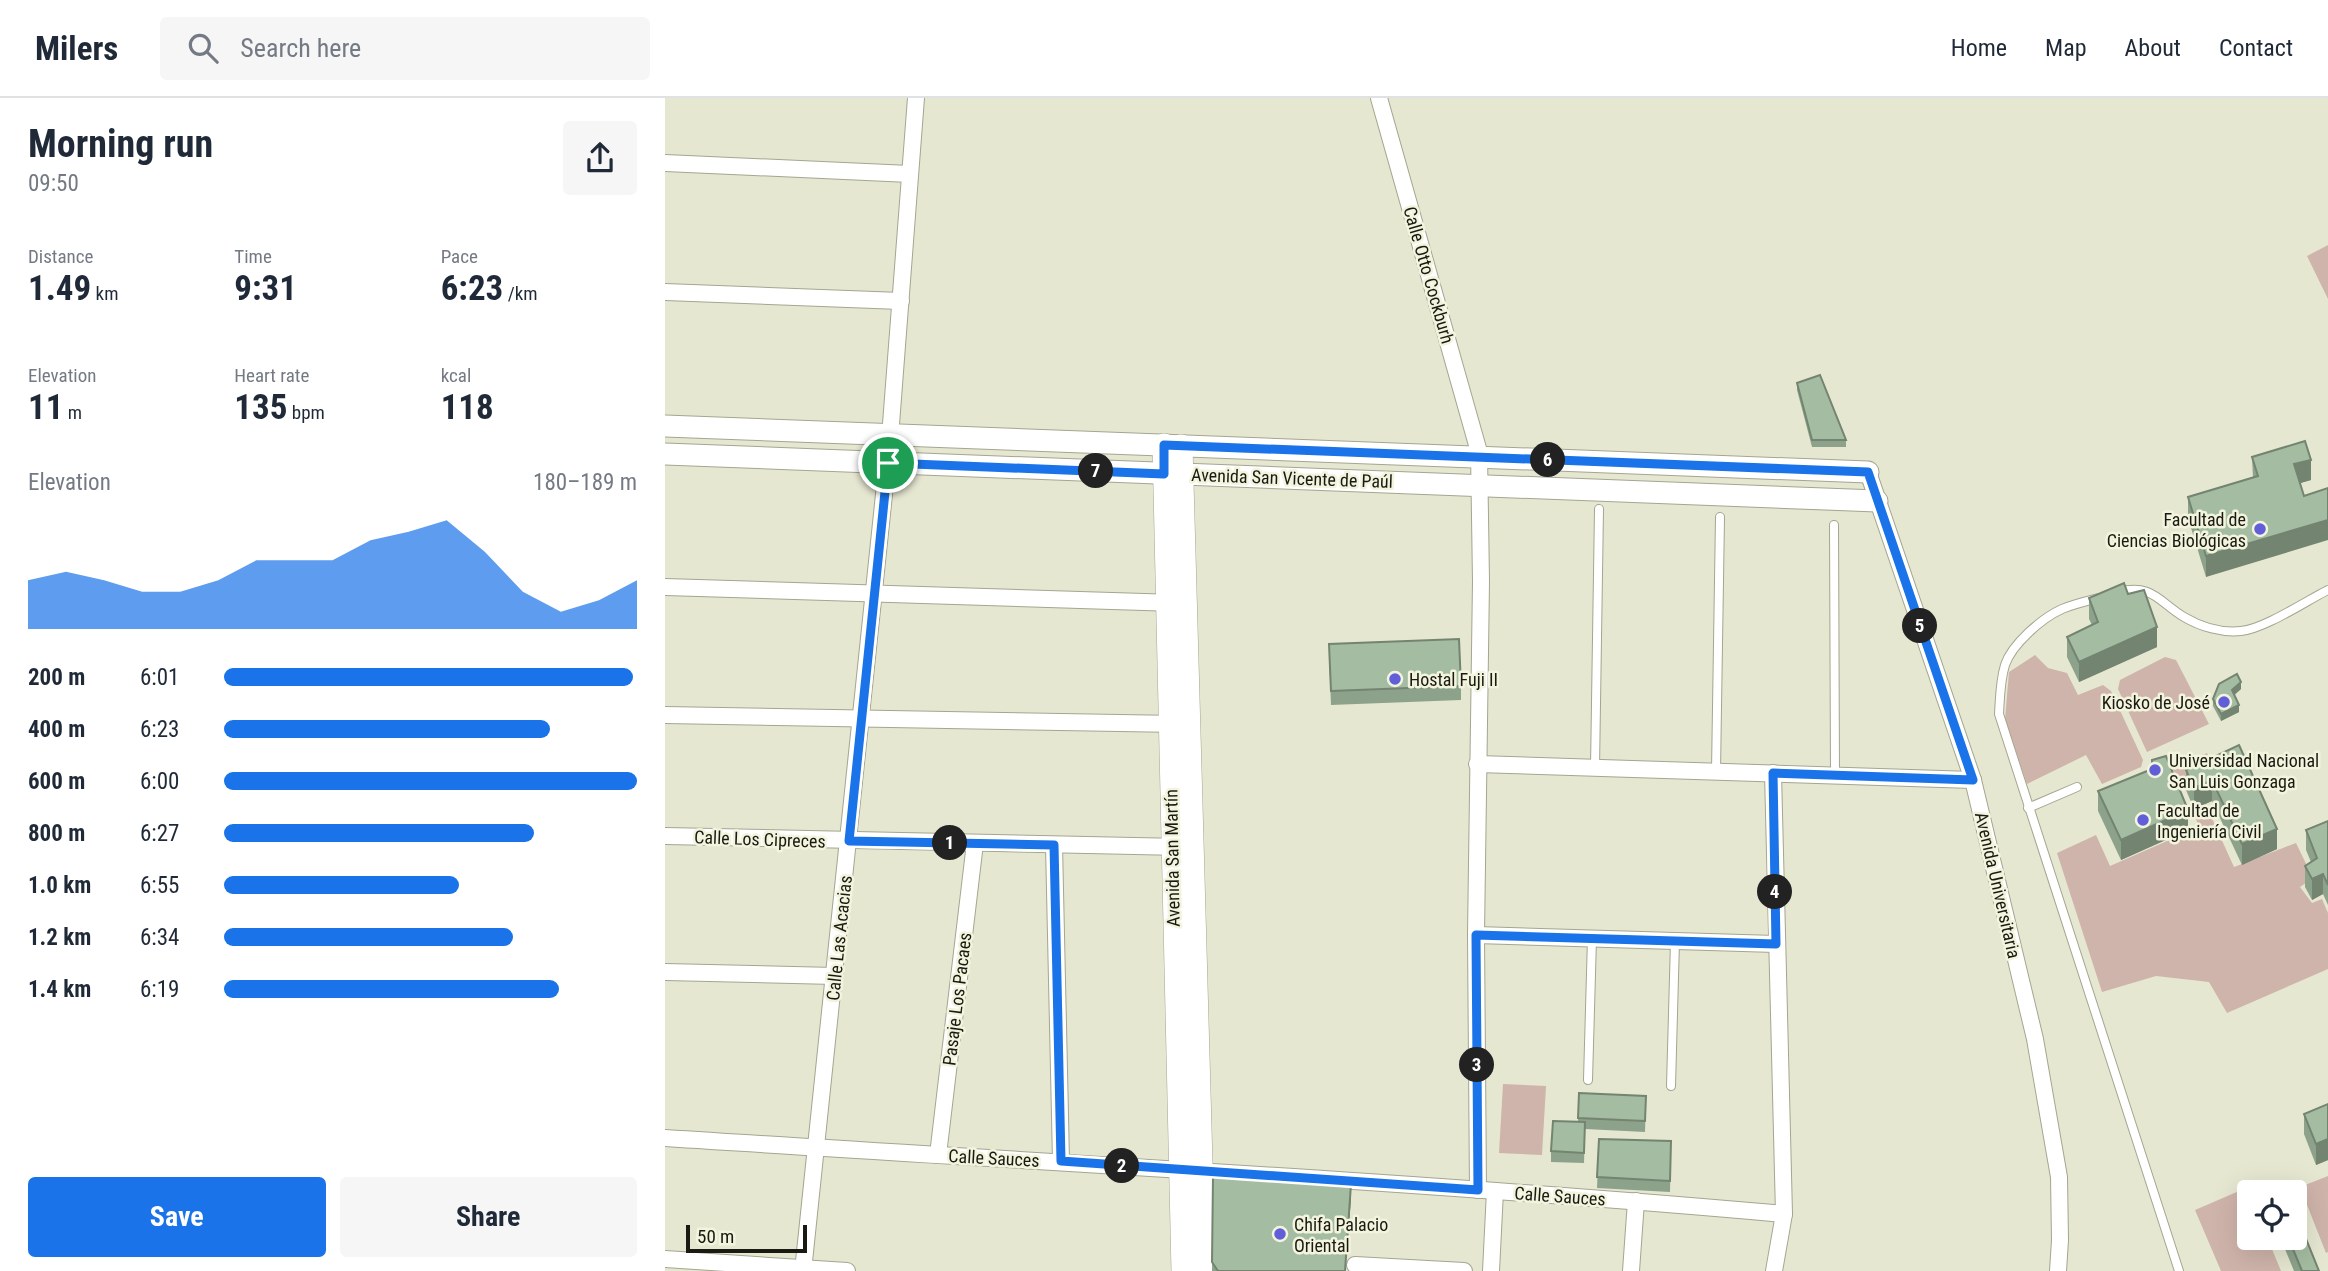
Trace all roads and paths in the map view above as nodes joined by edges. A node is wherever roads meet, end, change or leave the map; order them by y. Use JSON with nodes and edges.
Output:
{"nodes":[{"id":1,"x":916,"y":98,"type":"edge"},
{"id":2,"x":1379,"y":98,"type":"edge"},
{"id":3,"x":665,"y":163,"type":"edge"},
{"id":4,"x":910,"y":174,"type":"junction"},
{"id":5,"x":665,"y":292,"type":"edge"},
{"id":6,"x":901,"y":301,"type":"junction"},
{"id":7,"x":665,"y":426,"type":"edge"},
{"id":8,"x":1172,"y":445,"type":"junction"},
{"id":9,"x":665,"y":454,"type":"edge"},
{"id":10,"x":888,"y":463,"type":"junction"},
{"id":11,"x":1868,"y":472,"type":"joint"},
{"id":12,"x":1173,"y":474,"type":"junction"},
{"id":13,"x":1877,"y":500,"type":"junction"},
{"id":14,"x":1599,"y":509,"type":"dead end"},
{"id":15,"x":1720,"y":517,"type":"dead end"},
{"id":16,"x":1834,"y":525,"type":"dead end"},
{"id":17,"x":665,"y":587,"type":"edge"},
{"id":18,"x":2328,"y":590,"type":"edge"},
{"id":19,"x":874,"y":594,"type":"junction"},
{"id":20,"x":1176,"y":603,"type":"junction"},
{"id":21,"x":665,"y":715,"type":"edge"},
{"id":22,"x":861,"y":718,"type":"junction"},
{"id":23,"x":1179,"y":724,"type":"junction"},
{"id":24,"x":1478,"y":764,"type":"junction"},
{"id":25,"x":1595,"y":768,"type":"junction"},
{"id":26,"x":1716,"y":771,"type":"junction"},
{"id":27,"x":1773,"y":773,"type":"junction"},
{"id":28,"x":1835,"y":775,"type":"junction"},
{"id":29,"x":1973,"y":780,"type":"junction"},
{"id":30,"x":2077,"y":787,"type":"dead end"},
{"id":31,"x":2028,"y":808,"type":"junction"},
{"id":32,"x":665,"y":836,"type":"edge"},
{"id":33,"x":849,"y":841,"type":"junction"},
{"id":34,"x":975,"y":843,"type":"junction"},
{"id":35,"x":1054,"y":845,"type":"junction"},
{"id":36,"x":1182,"y":847,"type":"junction"},
{"id":37,"x":1476,"y":935,"type":"junction"},
{"id":38,"x":1592,"y":939,"type":"junction"},
{"id":39,"x":1675,"y":941,"type":"junction"},
{"id":40,"x":1776,"y":944,"type":"junction"},
{"id":41,"x":665,"y":972,"type":"edge"},
{"id":42,"x":835,"y":976,"type":"junction"},
{"id":43,"x":1588,"y":1080,"type":"dead end"},
{"id":44,"x":1671,"y":1086,"type":"dead end"},
{"id":45,"x":665,"y":1138,"type":"edge"},
{"id":46,"x":817,"y":1148,"type":"junction"},
{"id":47,"x":938,"y":1155,"type":"junction"},
{"id":48,"x":1061,"y":1161,"type":"junction"},
{"id":49,"x":1191,"y":1171,"type":"junction"},
{"id":50,"x":1478,"y":1190,"type":"junction"},
{"id":51,"x":1495,"y":1191,"type":"junction"},
{"id":52,"x":1636,"y":1201,"type":"junction"},
{"id":53,"x":1784,"y":1214,"type":"junction"},
{"id":54,"x":665,"y":1259,"type":"edge"},
{"id":55,"x":1355,"y":1265,"type":"dead end"},
{"id":56,"x":803,"y":1270,"type":"edge"},
{"id":57,"x":846,"y":1271,"type":"edge"},
{"id":58,"x":1183,"y":1271,"type":"edge"},
{"id":59,"x":1204,"y":1271,"type":"edge"},
{"id":60,"x":1464,"y":1271,"type":"edge"},
{"id":61,"x":1491,"y":1271,"type":"edge"},
{"id":62,"x":1632,"y":1271,"type":"edge"},
{"id":63,"x":1774,"y":1271,"type":"edge"},
{"id":64,"x":2058,"y":1271,"type":"edge"},
{"id":65,"x":2179,"y":1271,"type":"edge"}],
"edges":[{"from":1,"to":4,"type":"street","name":"Calle Las Acacias"},
{"from":2,"to":24,"type":"street","name":"Calle Otto Cockburh"},
{"from":3,"to":4,"type":"street"},
{"from":4,"to":6,"type":"street","name":"Calle Las Acacias"},
{"from":5,"to":6,"type":"street"},
{"from":6,"to":10,"type":"street","name":"Calle Las Acacias"},
{"from":7,"to":8,"type":"street","name":"Avenida San Vicente de Paúl"},
{"from":8,"to":11,"type":"street","name":"Avenida San Vicente de Paúl"},
{"from":8,"to":12,"type":"main road","name":"Avenida San Martín"},
{"from":9,"to":10,"type":"street","name":"Avenida San Vicente de Paúl"},
{"from":10,"to":12,"type":"street","name":"Avenida San Vicente de Paúl"},
{"from":10,"to":19,"type":"street","name":"Calle Las Acacias"},
{"from":11,"to":13,"type":"street","name":"Avenida Universitaria"},
{"from":12,"to":13,"type":"street","name":"Avenida San Vicente de Paúl"},
{"from":12,"to":20,"type":"main road","name":"Avenida San Martín"},
{"from":13,"to":29,"type":"street","name":"Avenida Universitaria"},
{"from":14,"to":25,"type":"lane"},
{"from":15,"to":26,"type":"lane"},
{"from":16,"to":28,"type":"lane"},
{"from":17,"to":19,"type":"street"},
{"from":18,"to":31,"type":"lane"},
{"from":19,"to":20,"type":"street"},
{"from":19,"to":22,"type":"street","name":"Calle Las Acacias"},
{"from":20,"to":23,"type":"main road","name":"Avenida San Martín"},
{"from":21,"to":22,"type":"street"},
{"from":22,"to":23,"type":"street"},
{"from":22,"to":33,"type":"street","name":"Calle Las Acacias"},
{"from":23,"to":36,"type":"main road","name":"Avenida San Martín"},
{"from":24,"to":25,"type":"street"},
{"from":24,"to":37,"type":"street","name":"Calle Otto Cockburh"},
{"from":25,"to":26,"type":"street"},
{"from":26,"to":27,"type":"street"},
{"from":27,"to":28,"type":"street"},
{"from":27,"to":40,"type":"street"},
{"from":28,"to":29,"type":"street"},
{"from":29,"to":64,"type":"street","name":"Avenida Universitaria"},
{"from":30,"to":31,"type":"lane"},
{"from":31,"to":65,"type":"lane"},
{"from":32,"to":33,"type":"street","name":"Calle Los Cipreces"},
{"from":33,"to":34,"type":"street","name":"Calle Los Cipreces"},
{"from":33,"to":42,"type":"street","name":"Calle Las Acacias"},
{"from":34,"to":35,"type":"street","name":"Calle Los Cipreces"},
{"from":34,"to":47,"type":"street","name":"Pasaje Los Pacaes"},
{"from":35,"to":36,"type":"street","name":"Calle Los Cipreces"},
{"from":35,"to":48,"type":"street"},
{"from":36,"to":49,"type":"main road","name":"Avenida San Martín"},
{"from":37,"to":38,"type":"street"},
{"from":37,"to":50,"type":"street","name":"Calle Otto Cockburh"},
{"from":38,"to":39,"type":"street"},
{"from":38,"to":43,"type":"lane"},
{"from":39,"to":40,"type":"street"},
{"from":39,"to":44,"type":"lane"},
{"from":40,"to":53,"type":"street"},
{"from":41,"to":42,"type":"street"},
{"from":42,"to":46,"type":"street","name":"Calle Las Acacias"},
{"from":45,"to":46,"type":"street","name":"Calle Sauces"},
{"from":46,"to":47,"type":"street","name":"Calle Sauces"},
{"from":46,"to":56,"type":"street","name":"Calle Las Acacias"},
{"from":47,"to":48,"type":"street","name":"Calle Sauces"},
{"from":48,"to":49,"type":"street","name":"Calle Sauces"},
{"from":49,"to":50,"type":"street","name":"Calle Sauces"},
{"from":49,"to":58,"type":"main road","name":"Avenida San Martín"},
{"from":49,"to":59,"type":"main road","name":"Avenida San Martín"},
{"from":50,"to":51,"type":"street","name":"Calle Sauces"},
{"from":51,"to":52,"type":"street","name":"Calle Sauces"},
{"from":51,"to":61,"type":"street"},
{"from":52,"to":53,"type":"street","name":"Calle Sauces"},
{"from":52,"to":62,"type":"street"},
{"from":53,"to":63,"type":"street"},
{"from":54,"to":56,"type":"street"},
{"from":55,"to":60,"type":"street"},
{"from":56,"to":57,"type":"street"}]}
